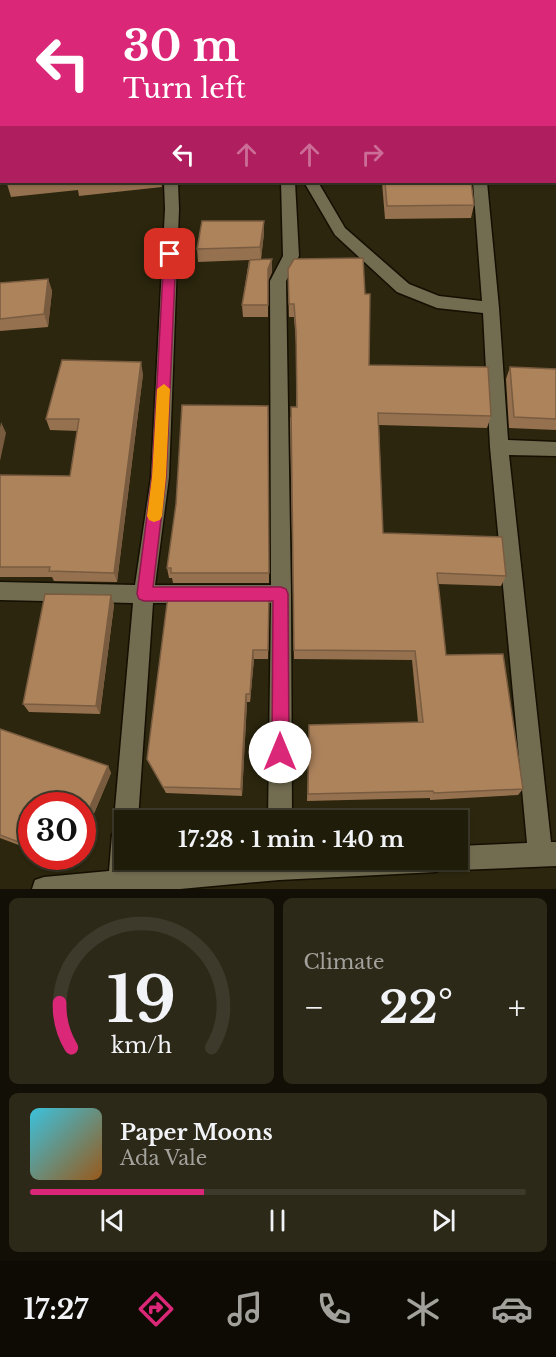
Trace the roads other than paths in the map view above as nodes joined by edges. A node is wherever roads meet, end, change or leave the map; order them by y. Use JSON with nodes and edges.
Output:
{"nodes":[{"id":1,"x":171,"y":183,"type":"edge"},
{"id":2,"x":288,"y":183,"type":"edge"},
{"id":3,"x":313,"y":183,"type":"edge"},
{"id":4,"x":480,"y":183,"type":"edge"},
{"id":5,"x":491,"y":308,"type":"junction"},
{"id":6,"x":499,"y":447,"type":"junction"},
{"id":7,"x":556,"y":449,"type":"edge"},
{"id":8,"x":0,"y":591,"type":"edge"},
{"id":9,"x":144,"y":594,"type":"junction"},
{"id":10,"x":281,"y":594,"type":"junction"},
{"id":11,"x":127,"y":810,"type":"edge"},
{"id":12,"x":280,"y":810,"type":"edge"},
{"id":13,"x":548,"y":854,"type":"edge"},
{"id":14,"x":468,"y":858,"type":"edge"},
{"id":15,"x":121,"y":870,"type":"edge"},
{"id":16,"x":229,"y":870,"type":"edge"},
{"id":17,"x":120,"y":883,"type":"junction"},
{"id":18,"x":44,"y":889,"type":"edge"}],
"edges":[{"from":1,"to":9,"type":"street"},
{"from":2,"to":10,"type":"street"},
{"from":3,"to":5,"type":"street"},
{"from":4,"to":5,"type":"street"},
{"from":5,"to":6,"type":"street"},
{"from":6,"to":7,"type":"street"},
{"from":6,"to":13,"type":"street"},
{"from":8,"to":9,"type":"street"},
{"from":9,"to":10,"type":"street"},
{"from":9,"to":11,"type":"street"},
{"from":10,"to":12,"type":"street"},
{"from":13,"to":14,"type":"street"},
{"from":15,"to":17,"type":"street"},
{"from":16,"to":17,"type":"street"},
{"from":17,"to":18,"type":"street"}]}
